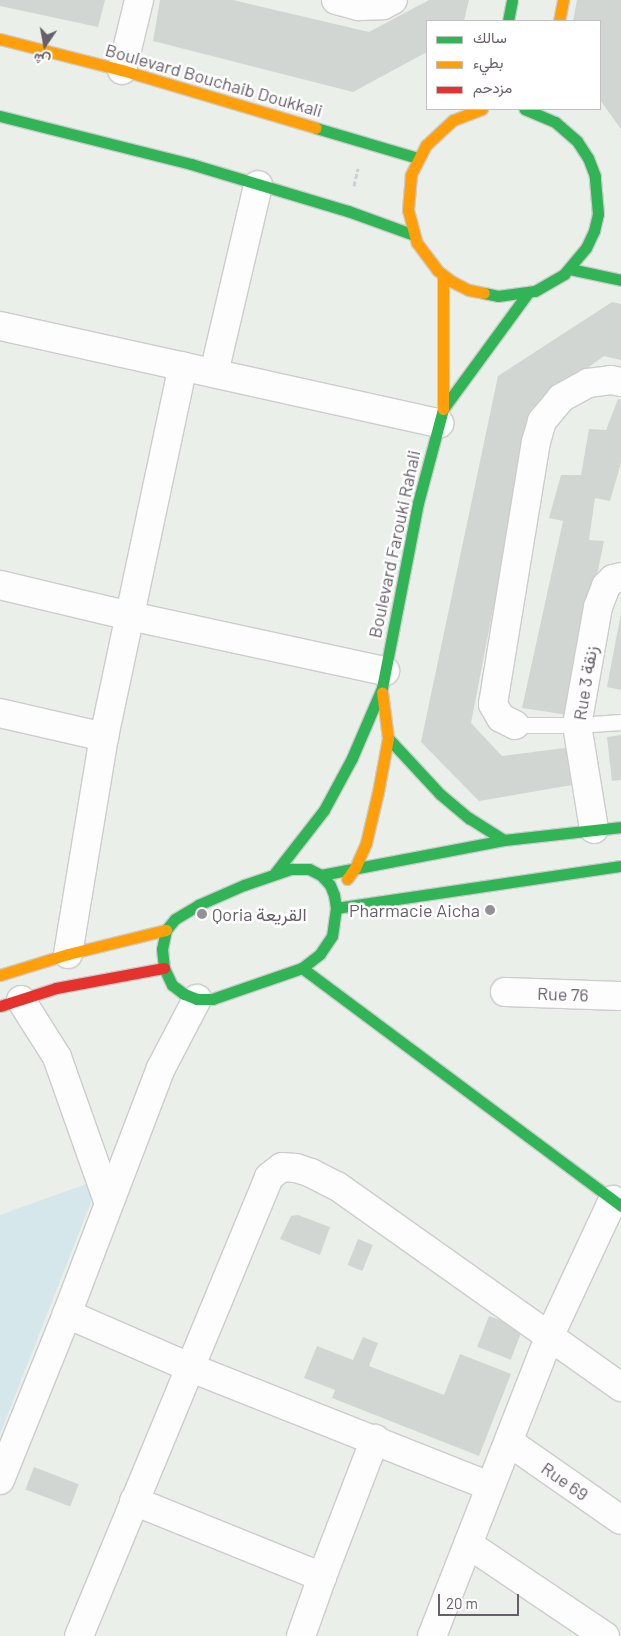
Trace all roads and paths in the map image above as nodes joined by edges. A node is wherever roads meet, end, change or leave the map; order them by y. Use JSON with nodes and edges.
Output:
{"nodes":[{"id":1,"x":139,"y":0,"type":"edge"},
{"id":2,"x":336,"y":0,"type":"edge"},
{"id":3,"x":394,"y":0,"type":"edge"},
{"id":4,"x":512,"y":0,"type":"edge"},
{"id":5,"x":563,"y":0,"type":"edge"},
{"id":6,"x":508,"y":20,"type":"edge"},
{"id":7,"x":559,"y":20,"type":"edge"},
{"id":8,"x":0,"y":38,"type":"edge"},
{"id":9,"x":122,"y":70,"type":"junction"},
{"id":10,"x":527,"y":110,"type":"edge"},
{"id":11,"x":554,"y":110,"type":"edge"},
{"id":12,"x":468,"y":111,"type":"edge"},
{"id":13,"x":0,"y":116,"type":"edge"},
{"id":14,"x":555,"y":122,"type":"junction"},
{"id":15,"x":364,"y":143,"type":"junction"},
{"id":16,"x":418,"y":158,"type":"junction"},
{"id":17,"x":258,"y":184,"type":"junction"},
{"id":18,"x":348,"y":211,"type":"junction"},
{"id":19,"x":414,"y":235,"type":"junction"},
{"id":20,"x":570,"y":269,"type":"junction"},
{"id":21,"x":444,"y":275,"type":"junction"},
{"id":22,"x":621,"y":280,"type":"edge"},
{"id":23,"x":528,"y":293,"type":"junction"},
{"id":24,"x":0,"y":326,"type":"edge"},
{"id":25,"x":183,"y":366,"type":"junction"},
{"id":26,"x":214,"y":373,"type":"junction"},
{"id":27,"x":621,"y":382,"type":"edge"},
{"id":28,"x":441,"y":416,"type":"junction"},
{"id":29,"x":621,"y":577,"type":"edge"},
{"id":30,"x":0,"y":585,"type":"edge"},
{"id":31,"x":130,"y":616,"type":"junction"},
{"id":32,"x":383,"y":680,"type":"junction"},
{"id":33,"x":0,"y":714,"type":"edge"},
{"id":34,"x":621,"y":722,"type":"edge"},
{"id":35,"x":515,"y":725,"type":"joint"},
{"id":36,"x":578,"y":725,"type":"junction"},
{"id":37,"x":104,"y":737,"type":"junction"},
{"id":38,"x":388,"y":738,"type":"junction"},
{"id":39,"x":621,"y":827,"type":"edge"},
{"id":40,"x":594,"y":829,"type":"junction"},
{"id":41,"x":504,"y":840,"type":"junction"},
{"id":42,"x":621,"y":866,"type":"edge"},
{"id":43,"x":355,"y":868,"type":"junction"},
{"id":44,"x":276,"y":873,"type":"junction"},
{"id":45,"x":321,"y":875,"type":"junction"},
{"id":46,"x":334,"y":895,"type":"junction"},
{"id":47,"x":336,"y":908,"type":"junction"},
{"id":48,"x":166,"y":930,"type":"junction"},
{"id":49,"x":68,"y":954,"type":"junction"},
{"id":50,"x":164,"y":968,"type":"junction"},
{"id":51,"x":302,"y":968,"type":"junction"},
{"id":52,"x":0,"y":975,"type":"edge"},
{"id":53,"x":506,"y":992,"type":"dead end"},
{"id":54,"x":621,"y":996,"type":"edge"},
{"id":55,"x":198,"y":999,"type":"junction"},
{"id":56,"x":10,"y":1003,"type":"edge"},
{"id":57,"x":108,"y":1201,"type":"junction"},
{"id":58,"x":617,"y":1203,"type":"edge"},
{"id":59,"x":67,"y":1314,"type":"junction"},
{"id":60,"x":550,"y":1335,"type":"junction"},
{"id":61,"x":191,"y":1368,"type":"junction"},
{"id":62,"x":621,"y":1388,"type":"edge"},
{"id":63,"x":375,"y":1439,"type":"junction"},
{"id":64,"x":509,"y":1442,"type":"junction"},
{"id":65,"x":0,"y":1480,"type":"edge"},
{"id":66,"x":489,"y":1486,"type":"junction"},
{"id":67,"x":134,"y":1501,"type":"junction"},
{"id":68,"x":621,"y":1520,"type":"edge"},
{"id":69,"x":468,"y":1544,"type":"junction"},
{"id":70,"x":322,"y":1577,"type":"junction"},
{"id":71,"x":79,"y":1636,"type":"edge"},
{"id":72,"x":301,"y":1636,"type":"edge"},
{"id":73,"x":432,"y":1636,"type":"edge"},
{"id":74,"x":605,"y":1636,"type":"edge"}],
"edges":[{"from":1,"to":9,"type":"street"},
{"from":2,"to":3,"type":"street"},
{"from":4,"to":6,"type":"main road"},
{"from":5,"to":7,"type":"main road"},
{"from":8,"to":9,"type":"main road","name":"Boulevard Bouchaib Doukkali"},
{"from":9,"to":15,"type":"main road","name":"Boulevard Bouchaib Doukkali"},
{"from":10,"to":14,"type":"main road"},
{"from":11,"to":14,"type":"main road"},
{"from":12,"to":16,"type":"main road"},
{"from":13,"to":17,"type":"main road"},
{"from":14,"to":20,"type":"main road"},
{"from":15,"to":16,"type":"main road","name":"Boulevard Bouchaib Doukkali"},
{"from":15,"to":18,"type":"path"},
{"from":16,"to":19,"type":"main road"},
{"from":17,"to":18,"type":"main road"},
{"from":17,"to":26,"type":"street"},
{"from":18,"to":19,"type":"main road"},
{"from":19,"to":21,"type":"main road"},
{"from":20,"to":22,"type":"main road"},
{"from":20,"to":23,"type":"main road"},
{"from":21,"to":23,"type":"main road"},
{"from":21,"to":28,"type":"main road","name":"Boulevard Farouki Rahali"},
{"from":23,"to":28,"type":"main road","name":"Boulevard Farouki Rahali"},
{"from":24,"to":25,"type":"street"},
{"from":25,"to":26,"type":"street"},
{"from":25,"to":31,"type":"street"},
{"from":26,"to":28,"type":"street"},
{"from":27,"to":35,"type":"street"},
{"from":28,"to":32,"type":"main road","name":"Boulevard Farouki Rahali"},
{"from":29,"to":36,"type":"street","name":"Rue 3 زنقة"},
{"from":30,"to":31,"type":"street"},
{"from":31,"to":32,"type":"street"},
{"from":31,"to":37,"type":"street"},
{"from":32,"to":38,"type":"main road","name":"Boulevard Farouki Rahali"},
{"from":32,"to":44,"type":"main road","name":"Boulevard Farouki Rahali"},
{"from":33,"to":37,"type":"street"},
{"from":34,"to":36,"type":"lane"},
{"from":35,"to":36,"type":"lane"},
{"from":36,"to":40,"type":"street","name":"Rue 3 زنقة"},
{"from":37,"to":49,"type":"street"},
{"from":38,"to":41,"type":"main road"},
{"from":38,"to":43,"type":"main road","name":"Boulevard Farouki Rahali"},
{"from":39,"to":40,"type":"main road"},
{"from":40,"to":41,"type":"main road"},
{"from":41,"to":43,"type":"main road"},
{"from":42,"to":47,"type":"main road"},
{"from":43,"to":45,"type":"main road"},
{"from":43,"to":46,"type":"main road","name":"Boulevard Farouki Rahali"},
{"from":44,"to":45,"type":"main road"},
{"from":44,"to":48,"type":"main road"},
{"from":45,"to":46,"type":"main road"},
{"from":46,"to":47,"type":"main road"},
{"from":47,"to":51,"type":"main road"},
{"from":48,"to":49,"type":"main road"},
{"from":48,"to":50,"type":"main road"},
{"from":49,"to":52,"type":"main road"},
{"from":50,"to":55,"type":"main road"},
{"from":50,"to":56,"type":"main road"},
{"from":51,"to":55,"type":"main road"},
{"from":51,"to":58,"type":"main road"},
{"from":53,"to":54,"type":"street","name":"Rue 76"},
{"from":55,"to":57,"type":"street"},
{"from":56,"to":57,"type":"street"},
{"from":57,"to":59,"type":"street"},
{"from":58,"to":60,"type":"street"},
{"from":59,"to":61,"type":"street"},
{"from":59,"to":65,"type":"street"},
{"from":60,"to":61,"type":"street"},
{"from":60,"to":62,"type":"street"},
{"from":60,"to":64,"type":"street"},
{"from":61,"to":63,"type":"street"},
{"from":61,"to":67,"type":"street"},
{"from":63,"to":66,"type":"street"},
{"from":63,"to":70,"type":"street"},
{"from":64,"to":66,"type":"street"},
{"from":64,"to":68,"type":"street","name":"Rue 69"},
{"from":66,"to":69,"type":"street"},
{"from":67,"to":70,"type":"street"},
{"from":67,"to":71,"type":"street"},
{"from":69,"to":73,"type":"street"},
{"from":69,"to":74,"type":"street"},
{"from":70,"to":72,"type":"street"}]}
